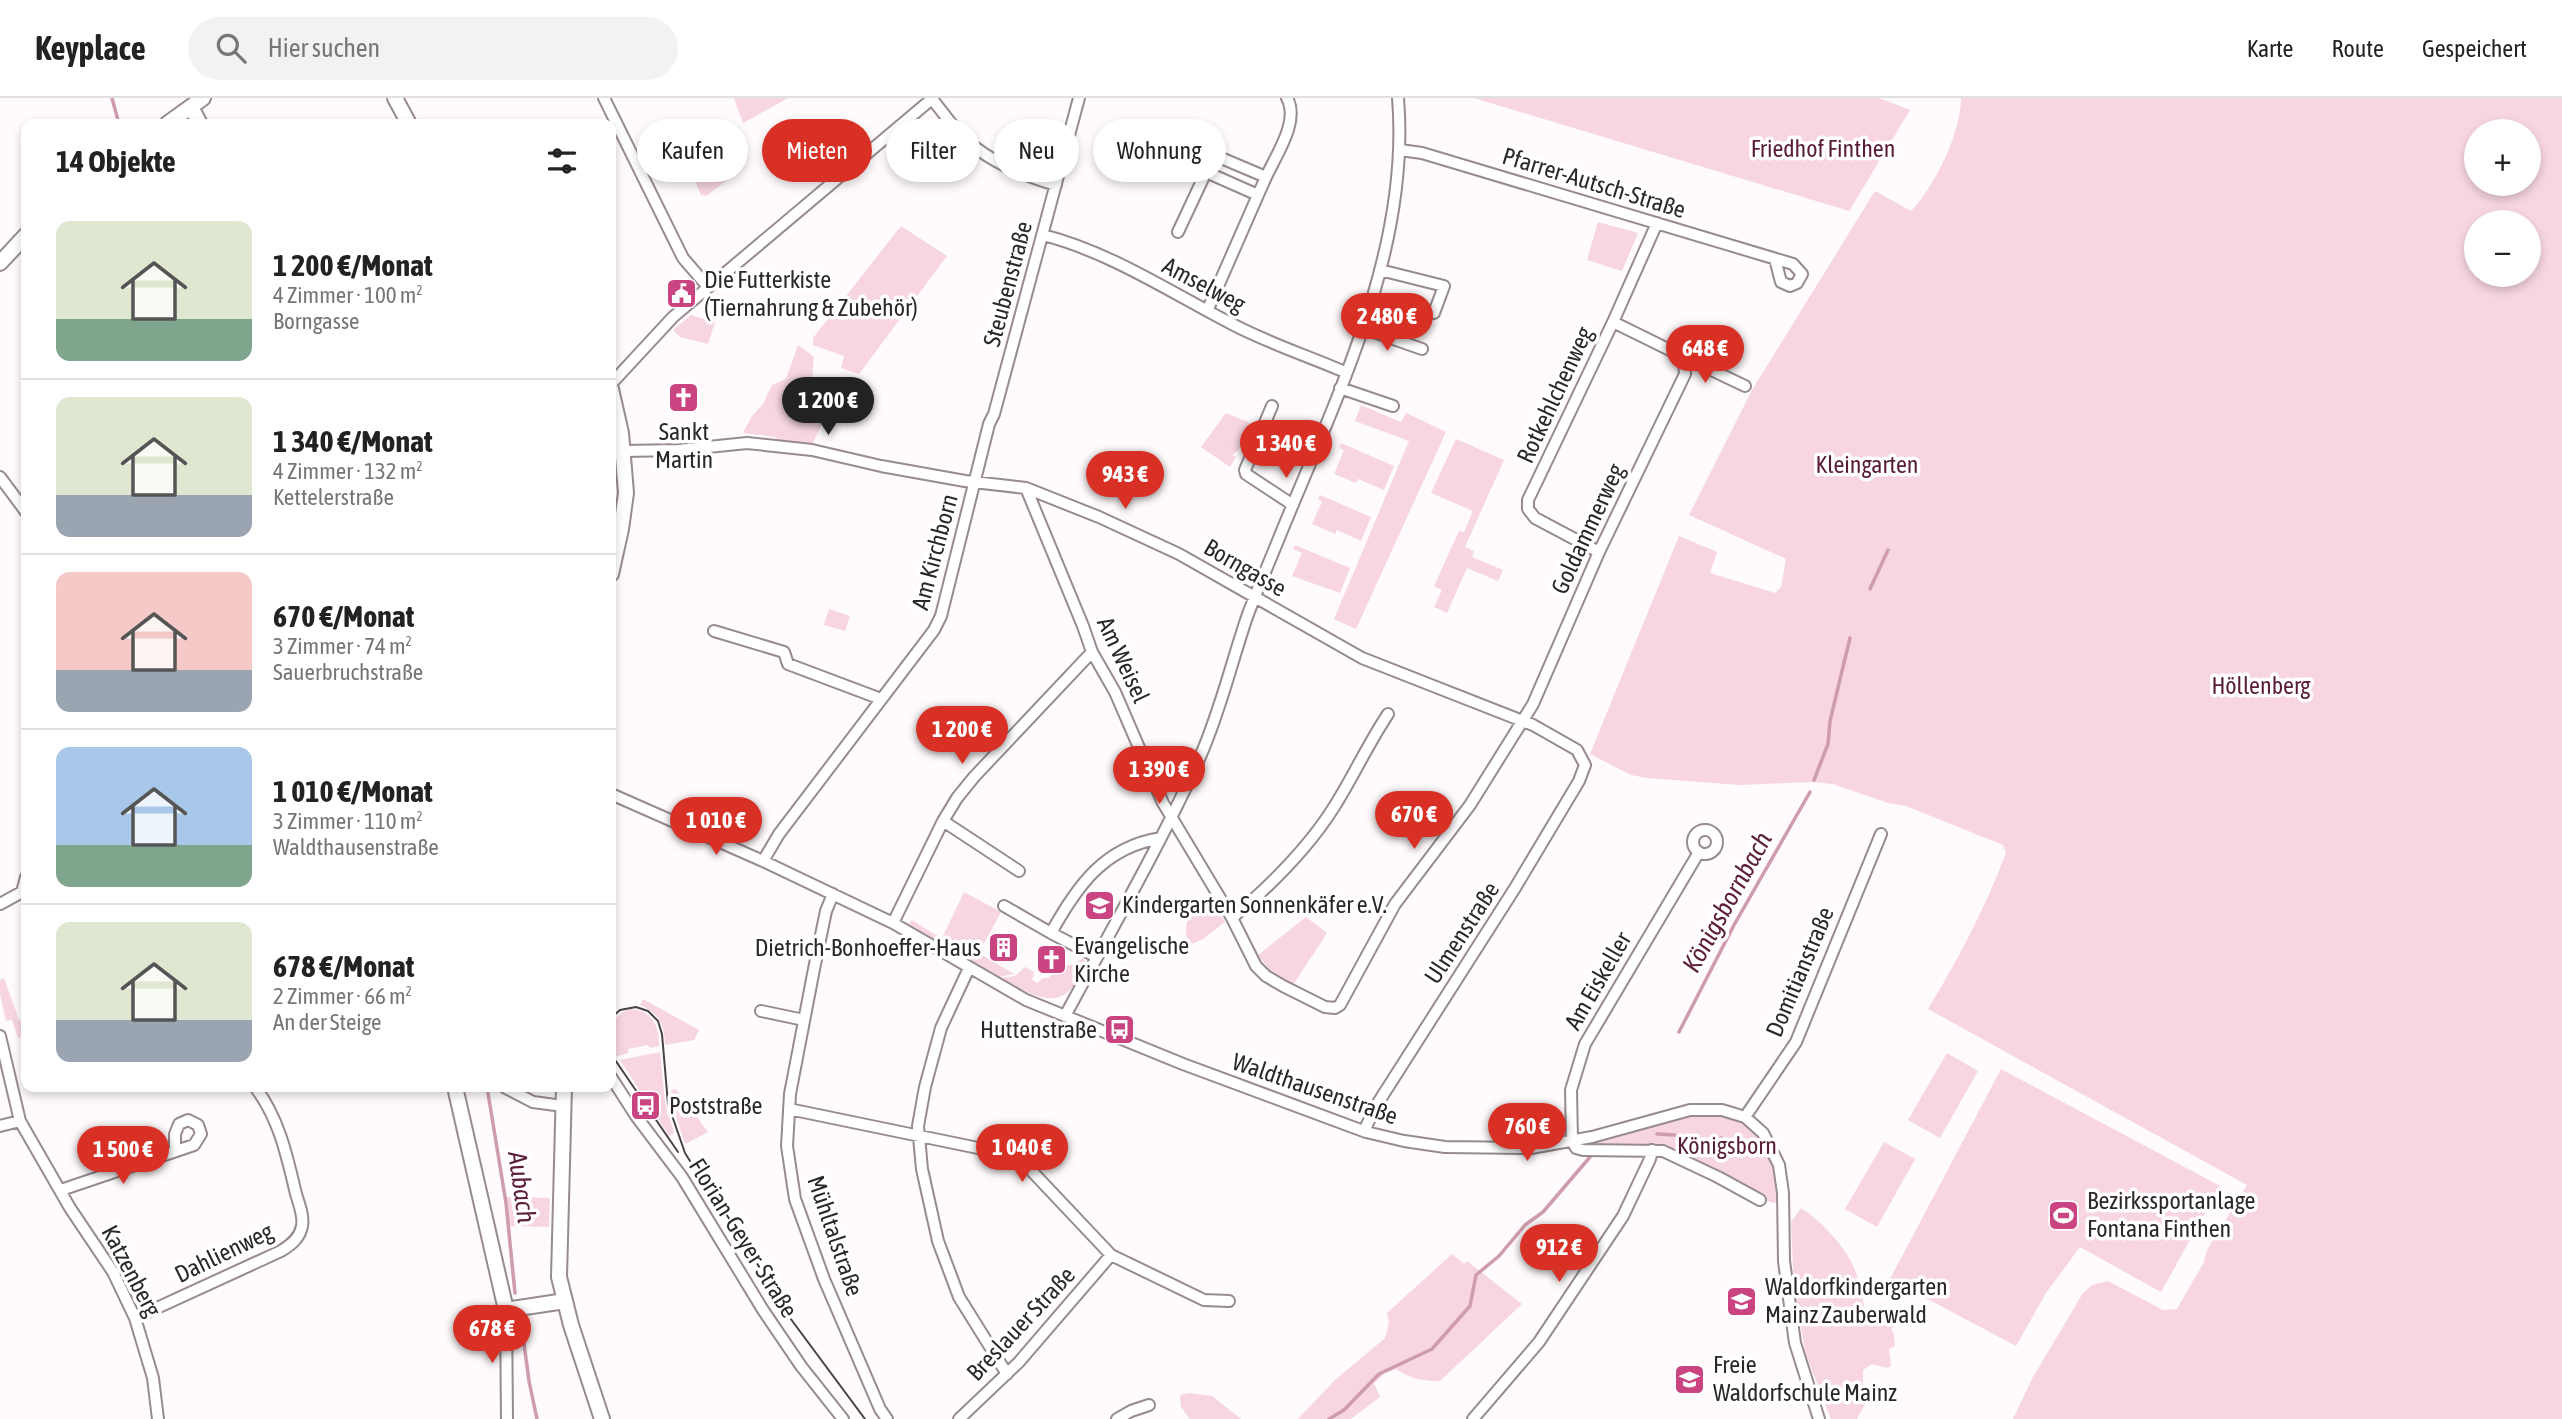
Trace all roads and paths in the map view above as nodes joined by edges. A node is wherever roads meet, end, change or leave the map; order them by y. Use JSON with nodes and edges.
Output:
{"nodes":[{"id":1,"x":604,"y":98,"type":"edge"},
{"id":2,"x":932,"y":98,"type":"edge"},
{"id":3,"x":1079,"y":98,"type":"edge"},
{"id":4,"x":1287,"y":98,"type":"edge"},
{"id":5,"x":1398,"y":98,"type":"edge"},
{"id":6,"x":399,"y":100,"type":"edge"},
{"id":7,"x":197,"y":103,"type":"edge"},
{"id":8,"x":174,"y":119,"type":"edge"},
{"id":9,"x":407,"y":119,"type":"edge"},
{"id":10,"x":614,"y":119,"type":"edge"},
{"id":11,"x":616,"y":123,"type":"edge"},
{"id":12,"x":1400,"y":150,"type":"junction"},
{"id":13,"x":1226,"y":160,"type":"edge"},
{"id":14,"x":1266,"y":177,"type":"junction"},
{"id":15,"x":1226,"y":181,"type":"edge"},
{"id":16,"x":1201,"y":182,"type":"edge"},
{"id":17,"x":1056,"y":185,"type":"junction"},
{"id":18,"x":1258,"y":195,"type":"junction"},
{"id":19,"x":1657,"y":223,"type":"junction"},
{"id":20,"x":1178,"y":232,"type":"dead end"},
{"id":21,"x":1043,"y":235,"type":"junction"},
{"id":22,"x":21,"y":240,"type":"edge"},
{"id":23,"x":1775,"y":259,"type":"dead end"},
{"id":24,"x":0,"y":263,"type":"edge"},
{"id":25,"x":1380,"y":270,"type":"junction"},
{"id":26,"x":708,"y":287,"type":"junction"},
{"id":27,"x":1208,"y":309,"type":"junction"},
{"id":28,"x":1434,"y":313,"type":"dead end"},
{"id":29,"x":1613,"y":322,"type":"junction"},
{"id":30,"x":1362,"y":328,"type":"junction"},
{"id":31,"x":1422,"y":349,"type":"dead end"},
{"id":32,"x":1680,"y":355,"type":"junction"},
{"id":33,"x":1345,"y":372,"type":"junction"},
{"id":34,"x":616,"y":381,"type":"edge"},
{"id":35,"x":1745,"y":386,"type":"dead end"},
{"id":36,"x":1340,"y":388,"type":"junction"},
{"id":37,"x":616,"y":406,"type":"edge"},
{"id":38,"x":1272,"y":406,"type":"dead end"},
{"id":39,"x":1393,"y":406,"type":"dead end"},
{"id":40,"x":623,"y":451,"type":"junction"},
{"id":41,"x":0,"y":477,"type":"edge"},
{"id":42,"x":975,"y":481,"type":"junction"},
{"id":43,"x":1026,"y":488,"type":"junction"},
{"id":44,"x":21,"y":505,"type":"edge"},
{"id":45,"x":1293,"y":505,"type":"junction"},
{"id":46,"x":616,"y":552,"type":"edge"},
{"id":47,"x":1599,"y":552,"type":"junction"},
{"id":48,"x":1255,"y":598,"type":"junction"},
{"id":49,"x":714,"y":631,"type":"dead end"},
{"id":50,"x":1092,"y":652,"type":"junction"},
{"id":51,"x":881,"y":699,"type":"junction"},
{"id":52,"x":1388,"y":714,"type":"dead end"},
{"id":53,"x":1523,"y":720,"type":"junction"},
{"id":54,"x":1581,"y":754,"type":"joint"},
{"id":55,"x":616,"y":796,"type":"edge"},
{"id":56,"x":1171,"y":817,"type":"junction"},
{"id":57,"x":943,"y":821,"type":"junction"},
{"id":58,"x":1881,"y":834,"type":"dead end"},
{"id":59,"x":1161,"y":838,"type":"junction"},
{"id":60,"x":1699,"y":852,"type":"dead end"},
{"id":61,"x":763,"y":861,"type":"junction"},
{"id":62,"x":1019,"y":871,"type":"dead end"},
{"id":63,"x":21,"y":894,"type":"edge"},
{"id":64,"x":833,"y":894,"type":"junction"},
{"id":65,"x":0,"y":904,"type":"edge"},
{"id":66,"x":1004,"y":906,"type":"dead end"},
{"id":67,"x":1232,"y":918,"type":"junction"},
{"id":68,"x":892,"y":923,"type":"junction"},
{"id":69,"x":1051,"y":933,"type":"junction"},
{"id":70,"x":1097,"y":957,"type":"junction"},
{"id":71,"x":969,"y":968,"type":"junction"},
{"id":72,"x":1335,"y":1008,"type":"joint"},
{"id":73,"x":761,"y":1011,"type":"dead end"},
{"id":74,"x":1065,"y":1016,"type":"junction"},
{"id":75,"x":804,"y":1020,"type":"junction"},
{"id":76,"x":0,"y":1036,"type":"edge"},
{"id":77,"x":616,"y":1085,"type":"edge"},
{"id":78,"x":258,"y":1092,"type":"edge"},
{"id":79,"x":456,"y":1092,"type":"edge"},
{"id":80,"x":514,"y":1092,"type":"edge"},
{"id":81,"x":564,"y":1092,"type":"edge"},
{"id":82,"x":563,"y":1106,"type":"junction"},
{"id":83,"x":789,"y":1109,"type":"junction"},
{"id":84,"x":1745,"y":1117,"type":"junction"},
{"id":85,"x":20,"y":1121,"type":"junction"},
{"id":86,"x":0,"y":1126,"type":"edge"},
{"id":87,"x":1364,"y":1131,"type":"junction"},
{"id":88,"x":920,"y":1135,"type":"junction"},
{"id":89,"x":1572,"y":1142,"type":"junction"},
{"id":90,"x":1652,"y":1150,"type":"junction"},
{"id":91,"x":175,"y":1151,"type":"dead end"},
{"id":92,"x":61,"y":1191,"type":"junction"},
{"id":93,"x":1760,"y":1200,"type":"dead end"},
{"id":94,"x":1111,"y":1255,"type":"junction"},
{"id":95,"x":563,"y":1294,"type":"junction"},
{"id":96,"x":1229,"y":1301,"type":"dead end"},
{"id":97,"x":506,"y":1310,"type":"junction"},
{"id":98,"x":135,"y":1318,"type":"junction"},
{"id":99,"x":1007,"y":1374,"type":"junction"},
{"id":100,"x":1149,"y":1405,"type":"dead end"},
{"id":101,"x":1817,"y":1414,"type":"edge"},
{"id":102,"x":158,"y":1419,"type":"edge"},
{"id":103,"x":507,"y":1419,"type":"edge"},
{"id":104,"x":602,"y":1419,"type":"edge"},
{"id":105,"x":843,"y":1419,"type":"edge"},
{"id":106,"x":887,"y":1419,"type":"edge"},
{"id":107,"x":959,"y":1419,"type":"edge"},
{"id":108,"x":1117,"y":1419,"type":"edge"},
{"id":109,"x":1473,"y":1419,"type":"edge"}],
"edges":[{"from":1,"to":10,"type":"street"},
{"from":2,"to":17,"type":"street"},
{"from":2,"to":26,"type":"street"},
{"from":3,"to":17,"type":"street","name":"Steubenstraße"},
{"from":4,"to":14,"type":"street"},
{"from":5,"to":12,"type":"street"},
{"from":6,"to":9,"type":"main road"},
{"from":7,"to":8,"type":"main road"},
{"from":11,"to":26,"type":"street"},
{"from":12,"to":19,"type":"street","name":"Pfarrer-Autsch-Straße"},
{"from":12,"to":25,"type":"street"},
{"from":13,"to":14,"type":"street"},
{"from":14,"to":18,"type":"street"},
{"from":15,"to":18,"type":"street"},
{"from":16,"to":20,"type":"street"},
{"from":17,"to":21,"type":"street","name":"Steubenstraße"},
{"from":18,"to":27,"type":"street"},
{"from":19,"to":23,"type":"street","name":"Pfarrer-Autsch-Straße"},
{"from":19,"to":29,"type":"street","name":"Rotkehlchenweg"},
{"from":21,"to":27,"type":"street","name":"Amselweg"},
{"from":21,"to":42,"type":"street","name":"Steubenstraße"},
{"from":22,"to":24,"type":"main road"},
{"from":25,"to":28,"type":"street"},
{"from":25,"to":30,"type":"street"},
{"from":26,"to":34,"type":"street"},
{"from":27,"to":33,"type":"street","name":"Amselweg"},
{"from":29,"to":32,"type":"street"},
{"from":29,"to":47,"type":"street","name":"Rotkehlchenweg"},
{"from":30,"to":31,"type":"street"},
{"from":30,"to":33,"type":"street"},
{"from":32,"to":35,"type":"street"},
{"from":32,"to":47,"type":"street","name":"Goldammerweg"},
{"from":33,"to":36,"type":"street"},
{"from":36,"to":39,"type":"street"},
{"from":36,"to":45,"type":"street"},
{"from":37,"to":40,"type":"main road"},
{"from":38,"to":45,"type":"street"},
{"from":40,"to":42,"type":"street","name":"Borngasse"},
{"from":40,"to":46,"type":"main road"},
{"from":41,"to":44,"type":"street"},
{"from":42,"to":43,"type":"street","name":"Borngasse"},
{"from":42,"to":51,"type":"street","name":"Am Kirchborn"},
{"from":43,"to":48,"type":"street","name":"Borngasse"},
{"from":43,"to":50,"type":"street","name":"Am Weisel"},
{"from":45,"to":48,"type":"street"},
{"from":47,"to":53,"type":"street","name":"Goldammerweg"},
{"from":48,"to":53,"type":"street","name":"Borngasse"},
{"from":48,"to":56,"type":"street"},
{"from":49,"to":51,"type":"street"},
{"from":50,"to":56,"type":"street","name":"Am Weisel"},
{"from":50,"to":57,"type":"street"},
{"from":51,"to":61,"type":"street","name":"Am Kirchborn"},
{"from":52,"to":67,"type":"street"},
{"from":53,"to":54,"type":"street","name":"Borngasse"},
{"from":53,"to":72,"type":"street","name":"Goldammerweg"},
{"from":54,"to":87,"type":"street","name":"Ulmenstraße"},
{"from":55,"to":61,"type":"street","name":"Waldthausenstraße"},
{"from":56,"to":59,"type":"street"},
{"from":56,"to":67,"type":"street","name":"Am Weisel"},
{"from":57,"to":62,"type":"street"},
{"from":57,"to":68,"type":"street"},
{"from":58,"to":84,"type":"street","name":"Domitianstraße"},
{"from":59,"to":69,"type":"street"},
{"from":59,"to":70,"type":"street"},
{"from":60,"to":89,"type":"street","name":"Am Eiskeller"},
{"from":61,"to":64,"type":"street","name":"Waldthausenstraße"},
{"from":63,"to":65,"type":"street"},
{"from":64,"to":68,"type":"street","name":"Waldthausenstraße"},
{"from":64,"to":75,"type":"street","name":"Mühltalstraße"},
{"from":66,"to":69,"type":"street"},
{"from":67,"to":72,"type":"street","name":"Am Weisel"},
{"from":68,"to":71,"type":"street","name":"Waldthausenstraße"},
{"from":69,"to":70,"type":"street"},
{"from":70,"to":74,"type":"street"},
{"from":71,"to":74,"type":"street","name":"Waldthausenstraße"},
{"from":71,"to":88,"type":"street"},
{"from":73,"to":75,"type":"street"},
{"from":74,"to":87,"type":"street","name":"Waldthausenstraße"},
{"from":75,"to":83,"type":"street","name":"Mühltalstraße"},
{"from":76,"to":85,"type":"street","name":"Katzenberg"},
{"from":77,"to":105,"type":"street","name":"Florian-Geyer-Straße"},
{"from":78,"to":98,"type":"street","name":"Dahlienweg"},
{"from":79,"to":97,"type":"main road"},
{"from":80,"to":82,"type":"street"},
{"from":81,"to":82,"type":"main road"},
{"from":82,"to":95,"type":"main road"},
{"from":83,"to":88,"type":"street"},
{"from":83,"to":106,"type":"street","name":"Mühltalstraße"},
{"from":84,"to":89,"type":"street","name":"Waldthausenstraße"},
{"from":84,"to":101,"type":"street"},
{"from":85,"to":86,"type":"street"},
{"from":85,"to":92,"type":"street","name":"Katzenberg"},
{"from":87,"to":89,"type":"street","name":"Waldthausenstraße"},
{"from":88,"to":94,"type":"street"},
{"from":88,"to":99,"type":"street"},
{"from":89,"to":90,"type":"street"},
{"from":90,"to":93,"type":"street"},
{"from":90,"to":109,"type":"street"},
{"from":91,"to":92,"type":"street"},
{"from":92,"to":98,"type":"street","name":"Katzenberg"},
{"from":94,"to":96,"type":"street"},
{"from":94,"to":99,"type":"street","name":"Breslauer Straße"},
{"from":95,"to":97,"type":"main road"},
{"from":95,"to":104,"type":"main road"},
{"from":97,"to":103,"type":"street"},
{"from":98,"to":102,"type":"street","name":"Katzenberg"},
{"from":99,"to":107,"type":"street","name":"Breslauer Straße"},
{"from":100,"to":108,"type":"street"}]}
